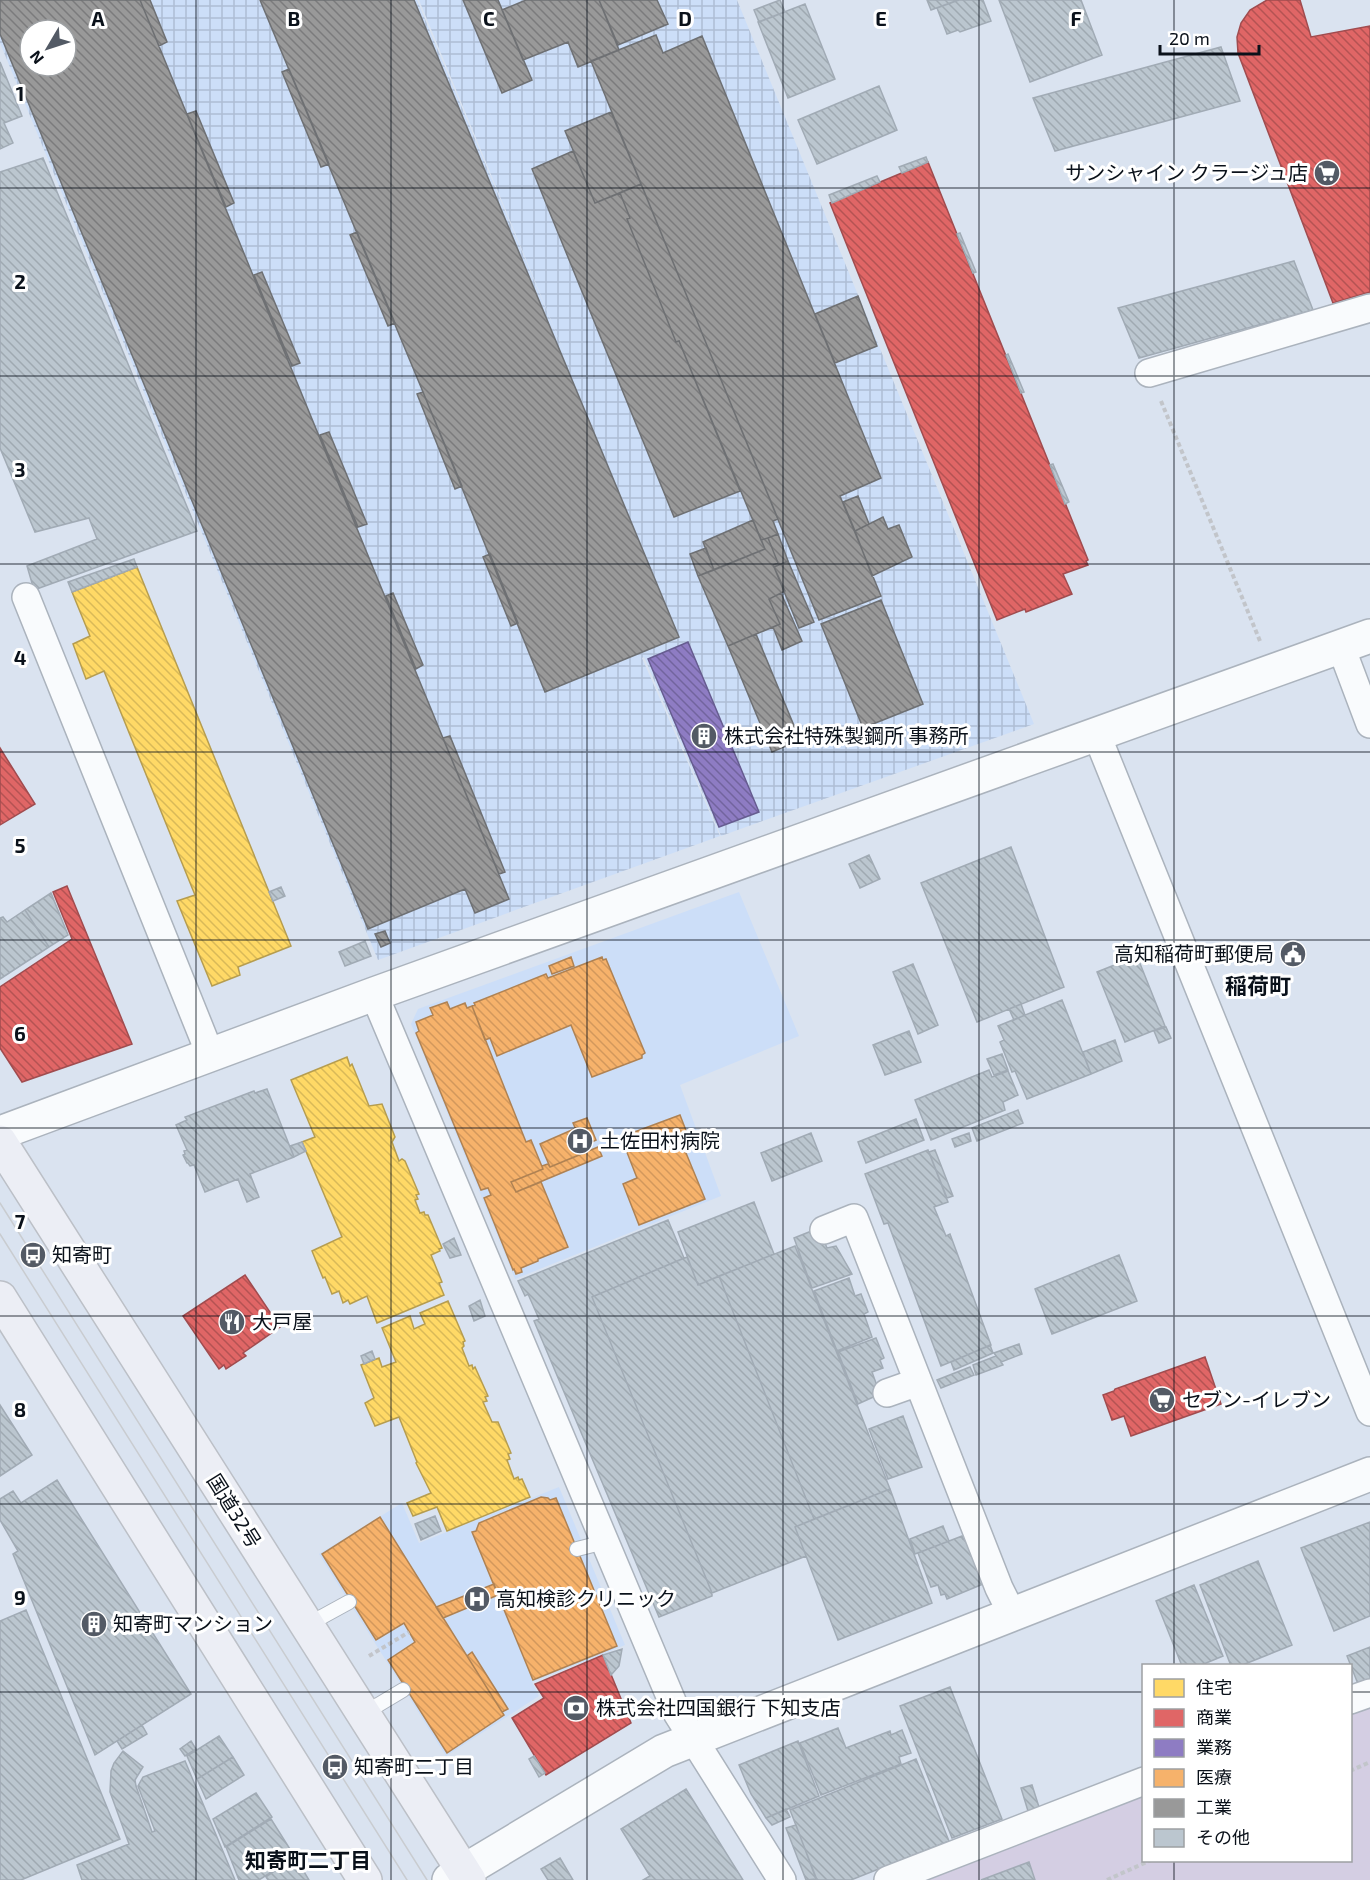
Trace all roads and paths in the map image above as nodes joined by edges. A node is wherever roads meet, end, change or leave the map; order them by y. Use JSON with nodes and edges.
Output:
{"nodes":[{"id":1,"x":1370,"y":308,"type":"edge"},
{"id":2,"x":1149,"y":373,"type":"joint"},
{"id":3,"x":26,"y":597,"type":"dead end"},
{"id":4,"x":1355,"y":641,"type":"edge"},
{"id":5,"x":1263,"y":646,"type":"dead end"},
{"id":6,"x":1370,"y":724,"type":"edge"},
{"id":7,"x":1096,"y":733,"type":"junction"},
{"id":8,"x":374,"y":994,"type":"junction"},
{"id":9,"x":210,"y":1054,"type":"junction"},
{"id":10,"x":0,"y":1133,"type":"edge"},
{"id":11,"x":0,"y":1142,"type":"edge"},
{"id":12,"x":824,"y":1230,"type":"dead end"},
{"id":13,"x":0,"y":1298,"type":"edge"},
{"id":14,"x":918,"y":1382,"type":"junction"},
{"id":15,"x":887,"y":1393,"type":"dead end"},
{"id":16,"x":1370,"y":1412,"type":"edge"},
{"id":17,"x":1370,"y":1474,"type":"edge"},
{"id":18,"x":604,"y":1542,"type":"junction"},
{"id":19,"x":577,"y":1549,"type":"dead end"},
{"id":20,"x":349,"y":1602,"type":"dead end"},
{"id":21,"x":1012,"y":1614,"type":"junction"},
{"id":22,"x":307,"y":1625,"type":"junction"},
{"id":23,"x":409,"y":1632,"type":"dead end"},
{"id":24,"x":369,"y":1656,"type":"dead end"},
{"id":25,"x":403,"y":1690,"type":"dead end"},
{"id":26,"x":1370,"y":1693,"type":"edge"},
{"id":27,"x":1352,"y":1700,"type":"edge"},
{"id":28,"x":363,"y":1714,"type":"junction"},
{"id":29,"x":692,"y":1739,"type":"junction"},
{"id":30,"x":1370,"y":1762,"type":"edge"},
{"id":31,"x":1352,"y":1770,"type":"edge"},
{"id":32,"x":1142,"y":1781,"type":"edge"},
{"id":33,"x":1147,"y":1862,"type":"edge"},
{"id":34,"x":460,"y":1877,"type":"edge"},
{"id":35,"x":365,"y":1880,"type":"edge"},
{"id":36,"x":782,"y":1880,"type":"edge"},
{"id":37,"x":888,"y":1880,"type":"edge"},
{"id":38,"x":1107,"y":1880,"type":"edge"}],
"edges":[{"from":1,"to":2,"type":"street"},
{"from":2,"to":5,"type":"path"},
{"from":3,"to":9,"type":"street"},
{"from":4,"to":6,"type":"street"},
{"from":4,"to":7,"type":"street"},
{"from":7,"to":8,"type":"street"},
{"from":7,"to":16,"type":"street"},
{"from":8,"to":9,"type":"street"},
{"from":8,"to":18,"type":"street"},
{"from":9,"to":10,"type":"street"},
{"from":11,"to":22,"type":"highway","name":"国道32号"},
{"from":12,"to":14,"type":"street"},
{"from":13,"to":35,"type":"highway"},
{"from":14,"to":15,"type":"street"},
{"from":14,"to":21,"type":"street"},
{"from":17,"to":21,"type":"street"},
{"from":18,"to":19,"type":"lane"},
{"from":18,"to":29,"type":"street"},
{"from":20,"to":22,"type":"lane"},
{"from":21,"to":29,"type":"street"},
{"from":22,"to":28,"type":"highway","name":"国道32号"},
{"from":23,"to":24,"type":"path"},
{"from":25,"to":28,"type":"lane"},
{"from":26,"to":27,"type":"street"},
{"from":28,"to":34,"type":"highway","name":"国道32号"},
{"from":29,"to":34,"type":"street"},
{"from":29,"to":36,"type":"street"},
{"from":30,"to":31,"type":"path"},
{"from":32,"to":37,"type":"street"},
{"from":33,"to":38,"type":"path"}]}
